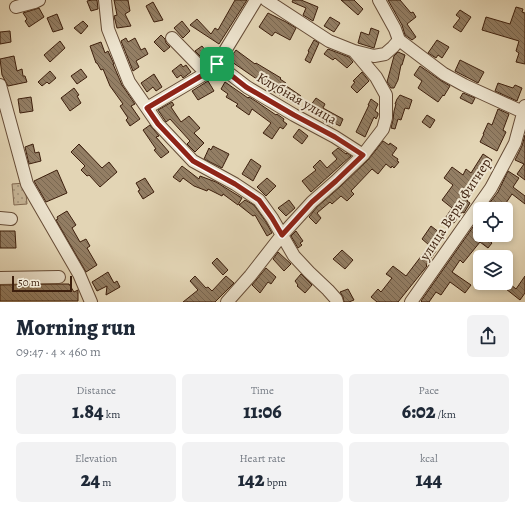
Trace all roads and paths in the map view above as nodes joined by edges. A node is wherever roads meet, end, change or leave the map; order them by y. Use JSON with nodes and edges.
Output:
{"nodes":[{"id":1,"x":39,"y":0,"type":"edge"},
{"id":2,"x":105,"y":0,"type":"edge"},
{"id":3,"x":256,"y":0,"type":"edge"},
{"id":4,"x":266,"y":0,"type":"edge"},
{"id":5,"x":379,"y":0,"type":"edge"},
{"id":6,"x":16,"y":7,"type":"dead end"},
{"id":7,"x":172,"y":38,"type":"dead end"},
{"id":8,"x":399,"y":40,"type":"junction"},
{"id":9,"x":354,"y":51,"type":"junction"},
{"id":10,"x":217,"y":64,"type":"junction"},
{"id":11,"x":206,"y":73,"type":"junction"},
{"id":12,"x":0,"y":85,"type":"edge"},
{"id":13,"x":147,"y":108,"type":"junction"},
{"id":14,"x":524,"y":112,"type":"edge"},
{"id":15,"x":363,"y":155,"type":"junction"},
{"id":16,"x":282,"y":235,"type":"junction"},
{"id":17,"x":59,"y":277,"type":"dead end"},
{"id":18,"x":0,"y":278,"type":"edge"},
{"id":19,"x":91,"y":302,"type":"edge"},
{"id":20,"x":227,"y":302,"type":"edge"},
{"id":21,"x":337,"y":302,"type":"edge"},
{"id":22,"x":411,"y":302,"type":"edge"}],
"edges":[{"from":1,"to":6,"type":"street"},
{"from":2,"to":13,"type":"street"},
{"from":3,"to":10,"type":"street"},
{"from":4,"to":9,"type":"street"},
{"from":5,"to":8,"type":"street"},
{"from":7,"to":11,"type":"street"},
{"from":8,"to":9,"type":"street"},
{"from":8,"to":14,"type":"street"},
{"from":9,"to":15,"type":"street"},
{"from":10,"to":11,"type":"street"},
{"from":10,"to":15,"type":"street","name":"Клубная улица"},
{"from":11,"to":13,"type":"street"},
{"from":12,"to":19,"type":"street"},
{"from":13,"to":16,"type":"street"},
{"from":14,"to":22,"type":"street","name":"улица Веры Фигнер"},
{"from":15,"to":16,"type":"street"},
{"from":16,"to":20,"type":"street"},
{"from":16,"to":21,"type":"street"},
{"from":17,"to":18,"type":"street"}]}
